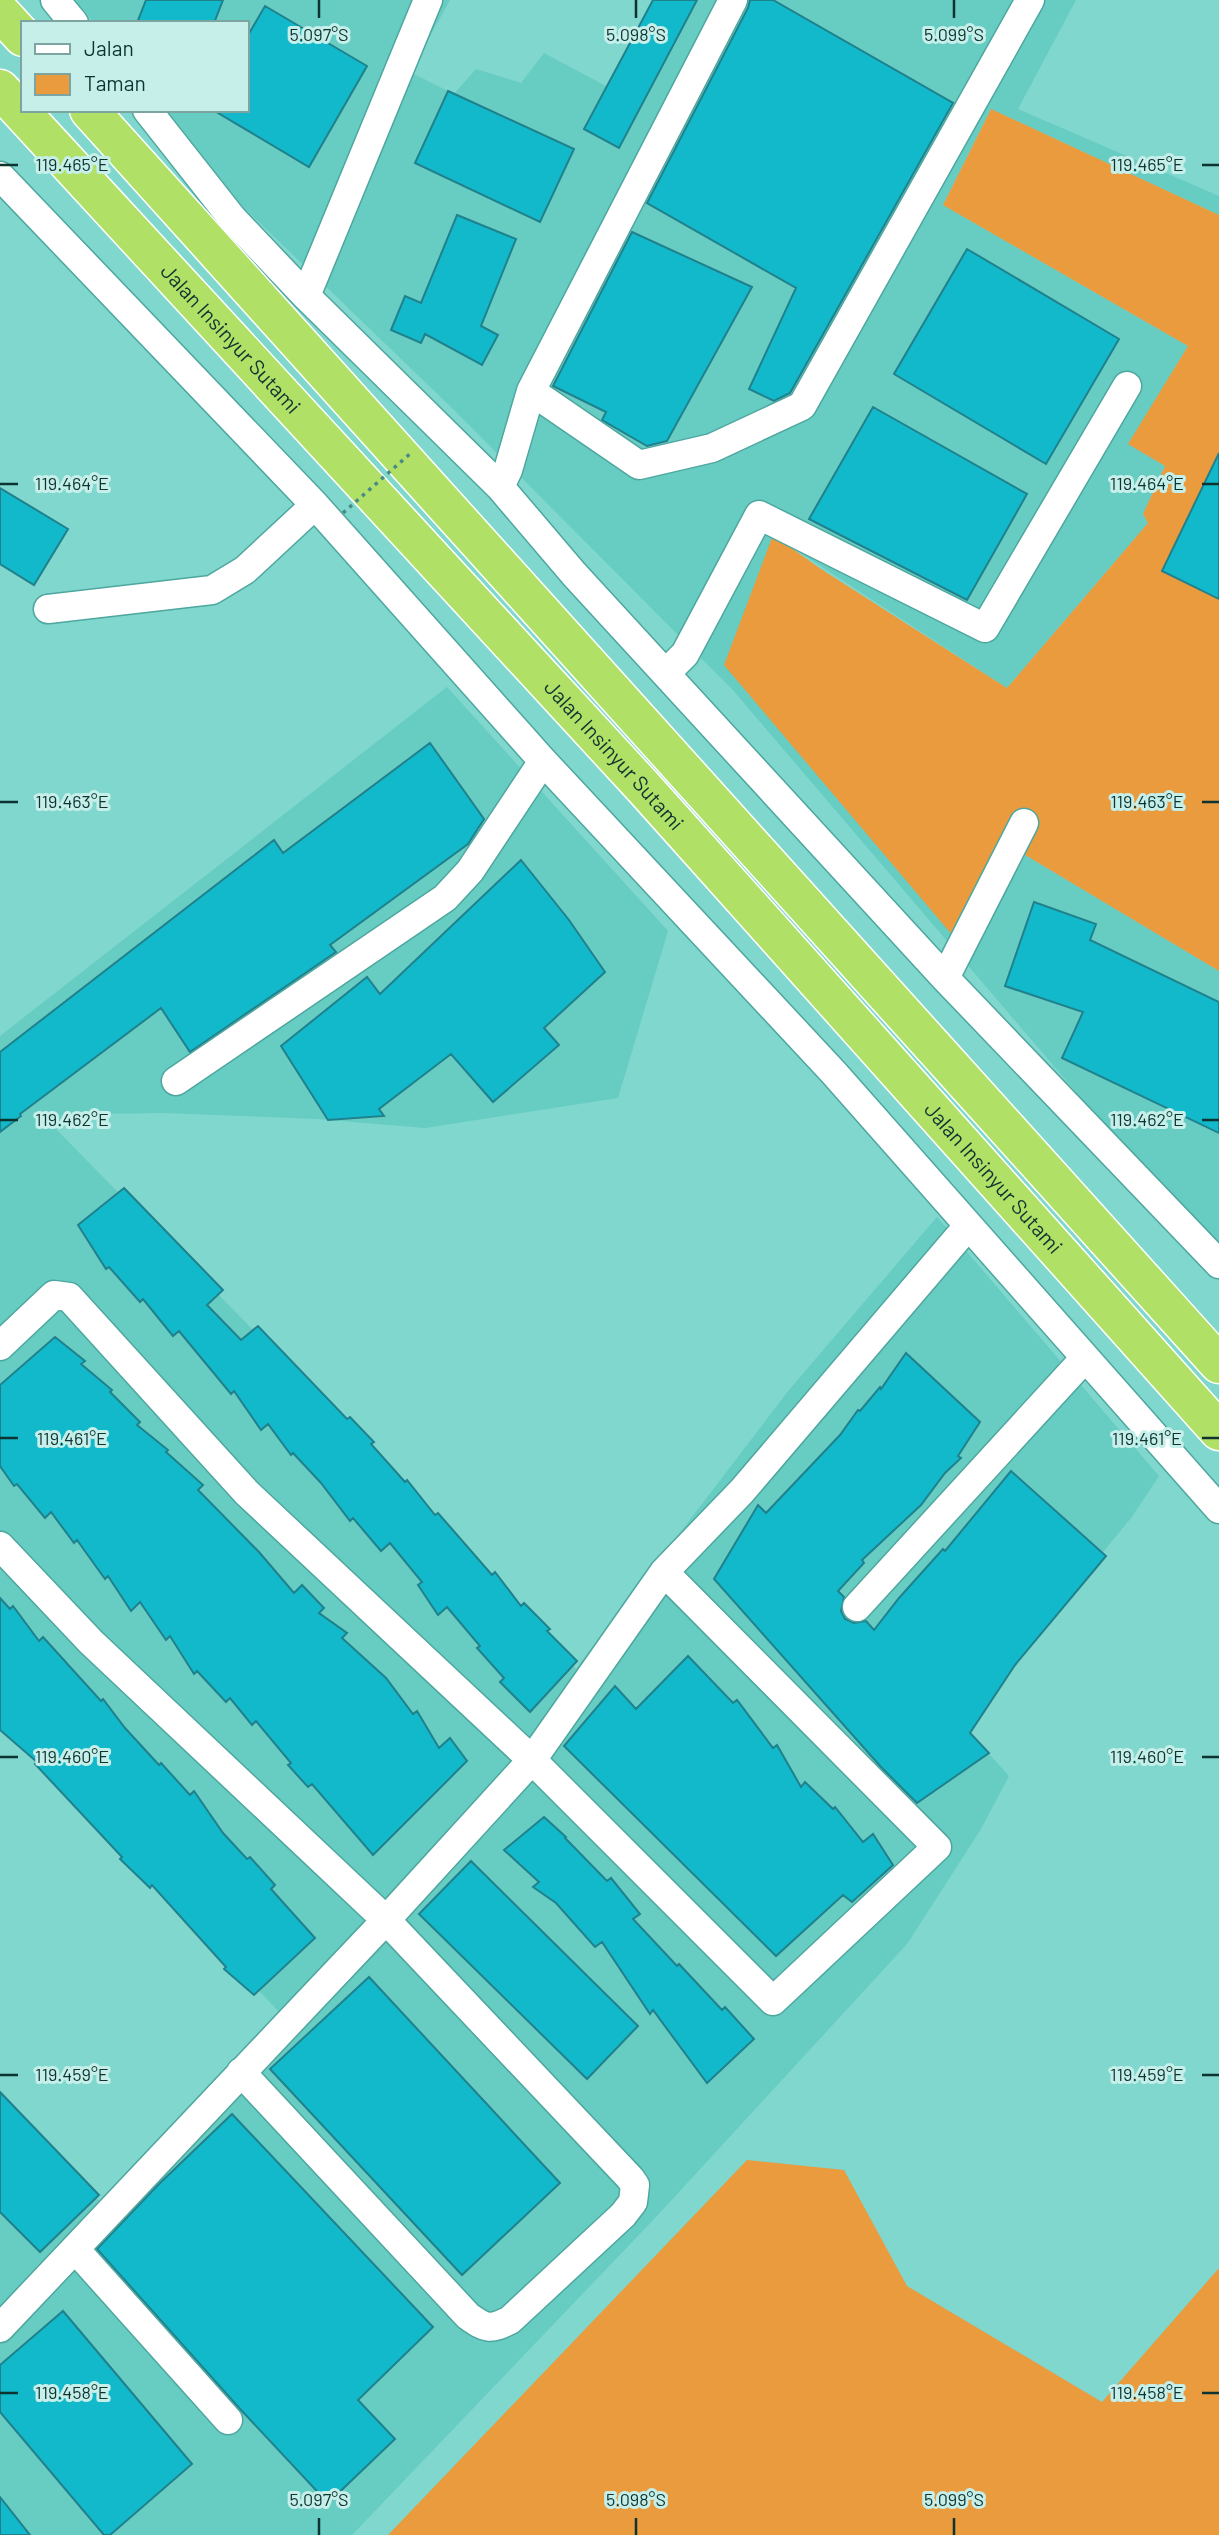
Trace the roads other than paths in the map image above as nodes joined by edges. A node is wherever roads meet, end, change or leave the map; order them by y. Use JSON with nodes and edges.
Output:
{"nodes":[{"id":1,"x":55,"y":0,"type":"edge"},
{"id":2,"x":428,"y":0,"type":"edge"},
{"id":3,"x":733,"y":0,"type":"edge"},
{"id":4,"x":1019,"y":3,"type":"edge"},
{"id":5,"x":0,"y":12,"type":"edge"},
{"id":6,"x":72,"y":21,"type":"edge"},
{"id":7,"x":21,"y":35,"type":"edge"},
{"id":8,"x":0,"y":89,"type":"edge"},
{"id":9,"x":21,"y":112,"type":"edge"},
{"id":10,"x":21,"y":112,"type":"edge"},
{"id":11,"x":91,"y":112,"type":"edge"},
{"id":12,"x":149,"y":112,"type":"edge"},
{"id":13,"x":0,"y":176,"type":"edge"},
{"id":14,"x":306,"y":296,"type":"junction"},
{"id":15,"x":1127,"y":386,"type":"dead end"},
{"id":16,"x":531,"y":391,"type":"junction"},
{"id":17,"x":500,"y":487,"type":"junction"},
{"id":18,"x":315,"y":505,"type":"junction"},
{"id":19,"x":48,"y":609,"type":"dead end"},
{"id":20,"x":666,"y":673,"type":"junction"},
{"id":21,"x":543,"y":761,"type":"junction"},
{"id":22,"x":1024,"y":823,"type":"dead end"},
{"id":23,"x":945,"y":978,"type":"junction"},
{"id":24,"x":176,"y":1081,"type":"dead end"},
{"id":25,"x":968,"y":1226,"type":"junction"},
{"id":26,"x":1219,"y":1264,"type":"edge"},
{"id":27,"x":0,"y":1346,"type":"edge"},
{"id":28,"x":1085,"y":1358,"type":"junction"},
{"id":29,"x":1219,"y":1364,"type":"edge"},
{"id":30,"x":1219,"y":1431,"type":"edge"},
{"id":31,"x":1219,"y":1509,"type":"edge"},
{"id":32,"x":0,"y":1546,"type":"edge"},
{"id":33,"x":664,"y":1572,"type":"junction"},
{"id":34,"x":858,"y":1607,"type":"dead end"},
{"id":35,"x":532,"y":1759,"type":"junction"},
{"id":36,"x":386,"y":1920,"type":"junction"},
{"id":37,"x":241,"y":2072,"type":"junction"},
{"id":38,"x":75,"y":2249,"type":"junction"},
{"id":39,"x":6,"y":2310,"type":"edge"},
{"id":40,"x":228,"y":2420,"type":"dead end"}],
"edges":[{"from":1,"to":6,"type":"street"},
{"from":2,"to":14,"type":"street"},
{"from":3,"to":16,"type":"street"},
{"from":4,"to":16,"type":"street"},
{"from":5,"to":7,"type":"highway"},
{"from":8,"to":10,"type":"highway","name":"Jalan Insinyur Sutami"},
{"from":9,"to":30,"type":"highway","name":"Jalan Insinyur Sutami"},
{"from":11,"to":29,"type":"highway","name":"Jalan Insinyur Sutami"},
{"from":12,"to":14,"type":"street"},
{"from":13,"to":18,"type":"street"},
{"from":14,"to":17,"type":"street"},
{"from":15,"to":20,"type":"street"},
{"from":16,"to":17,"type":"street"},
{"from":17,"to":20,"type":"street"},
{"from":18,"to":19,"type":"street"},
{"from":18,"to":21,"type":"street"},
{"from":20,"to":23,"type":"street"},
{"from":21,"to":24,"type":"street"},
{"from":21,"to":25,"type":"street"},
{"from":22,"to":23,"type":"street"},
{"from":23,"to":26,"type":"street"},
{"from":25,"to":28,"type":"street"},
{"from":25,"to":33,"type":"street"},
{"from":27,"to":35,"type":"street"},
{"from":28,"to":31,"type":"street"},
{"from":28,"to":34,"type":"street"},
{"from":32,"to":36,"type":"street"},
{"from":33,"to":35,"type":"street"},
{"from":33,"to":35,"type":"street"},
{"from":35,"to":36,"type":"street"},
{"from":36,"to":37,"type":"street"},
{"from":36,"to":37,"type":"street"},
{"from":37,"to":38,"type":"street"},
{"from":38,"to":39,"type":"street"},
{"from":38,"to":40,"type":"street"}]}
